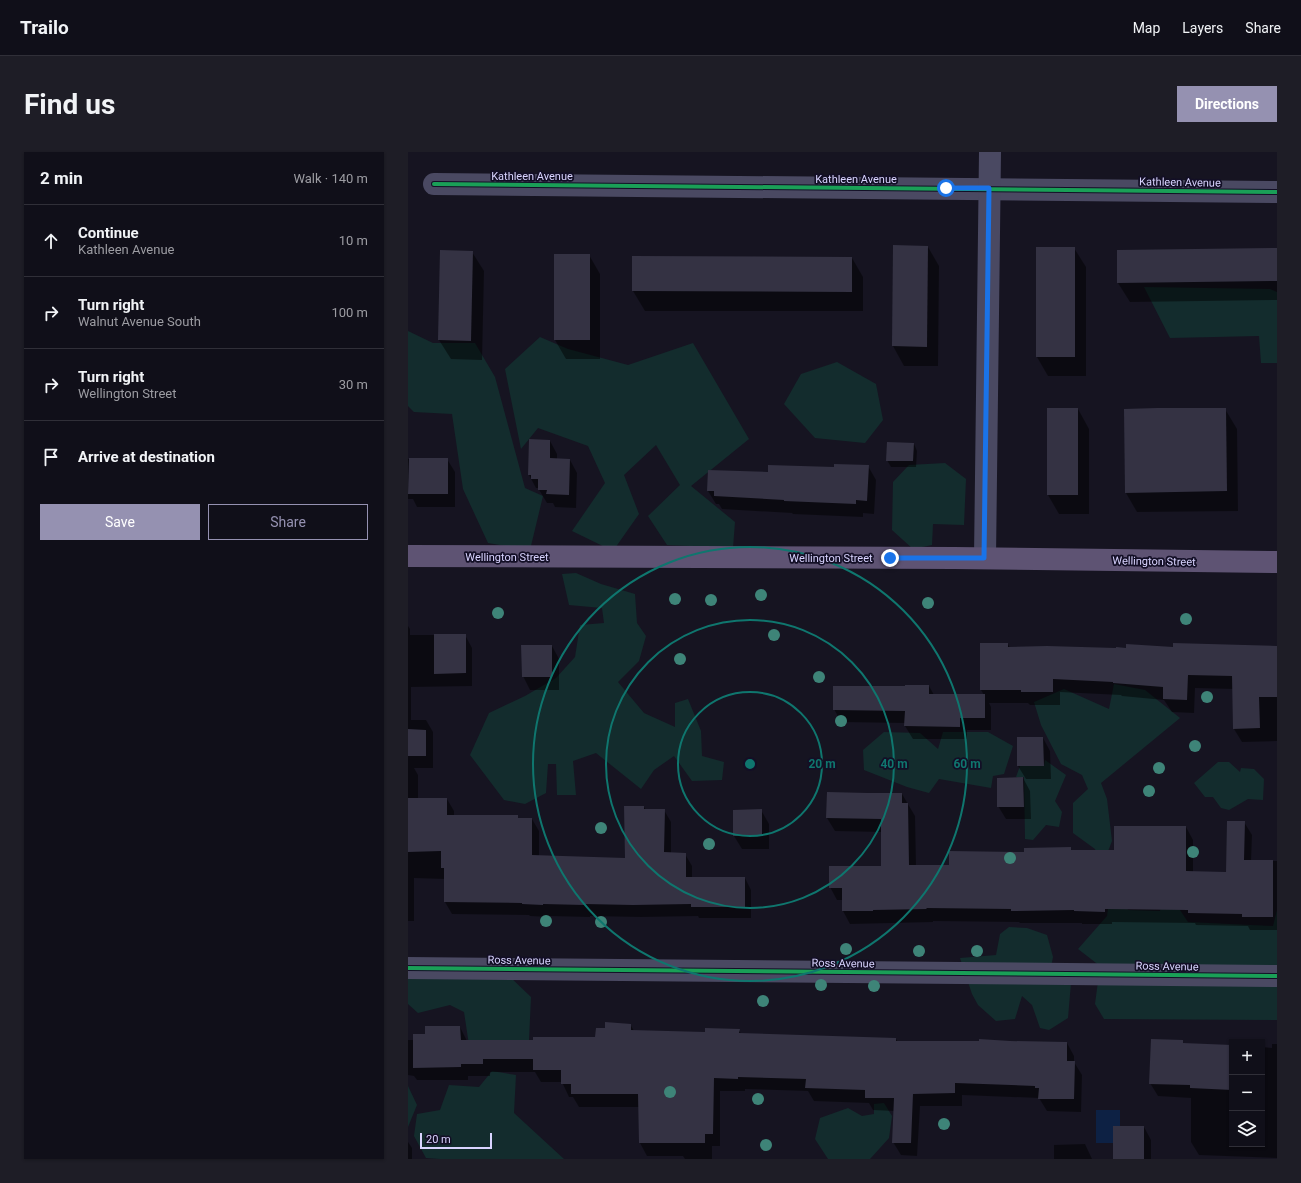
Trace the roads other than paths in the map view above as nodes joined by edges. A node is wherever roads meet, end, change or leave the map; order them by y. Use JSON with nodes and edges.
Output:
{"nodes":[{"id":1,"x":990,"y":152,"type":"edge"},
{"id":2,"x":434,"y":184,"type":"dead end"},
{"id":3,"x":989,"y":188,"type":"junction"},
{"id":4,"x":1277,"y":192,"type":"edge"},
{"id":5,"x":408,"y":556,"type":"edge"},
{"id":6,"x":984,"y":558,"type":"junction"},
{"id":7,"x":1277,"y":562,"type":"edge"},
{"id":8,"x":408,"y":968,"type":"edge"},
{"id":9,"x":1277,"y":976,"type":"edge"}],
"edges":[{"from":1,"to":3,"type":"street"},
{"from":2,"to":3,"type":"street","name":"Kathleen Avenue"},
{"from":3,"to":4,"type":"street","name":"Kathleen Avenue"},
{"from":3,"to":6,"type":"street"},
{"from":5,"to":6,"type":"main road","name":"Wellington Street"},
{"from":6,"to":7,"type":"main road","name":"Wellington Street"},
{"from":8,"to":9,"type":"street","name":"Ross Avenue"}]}
